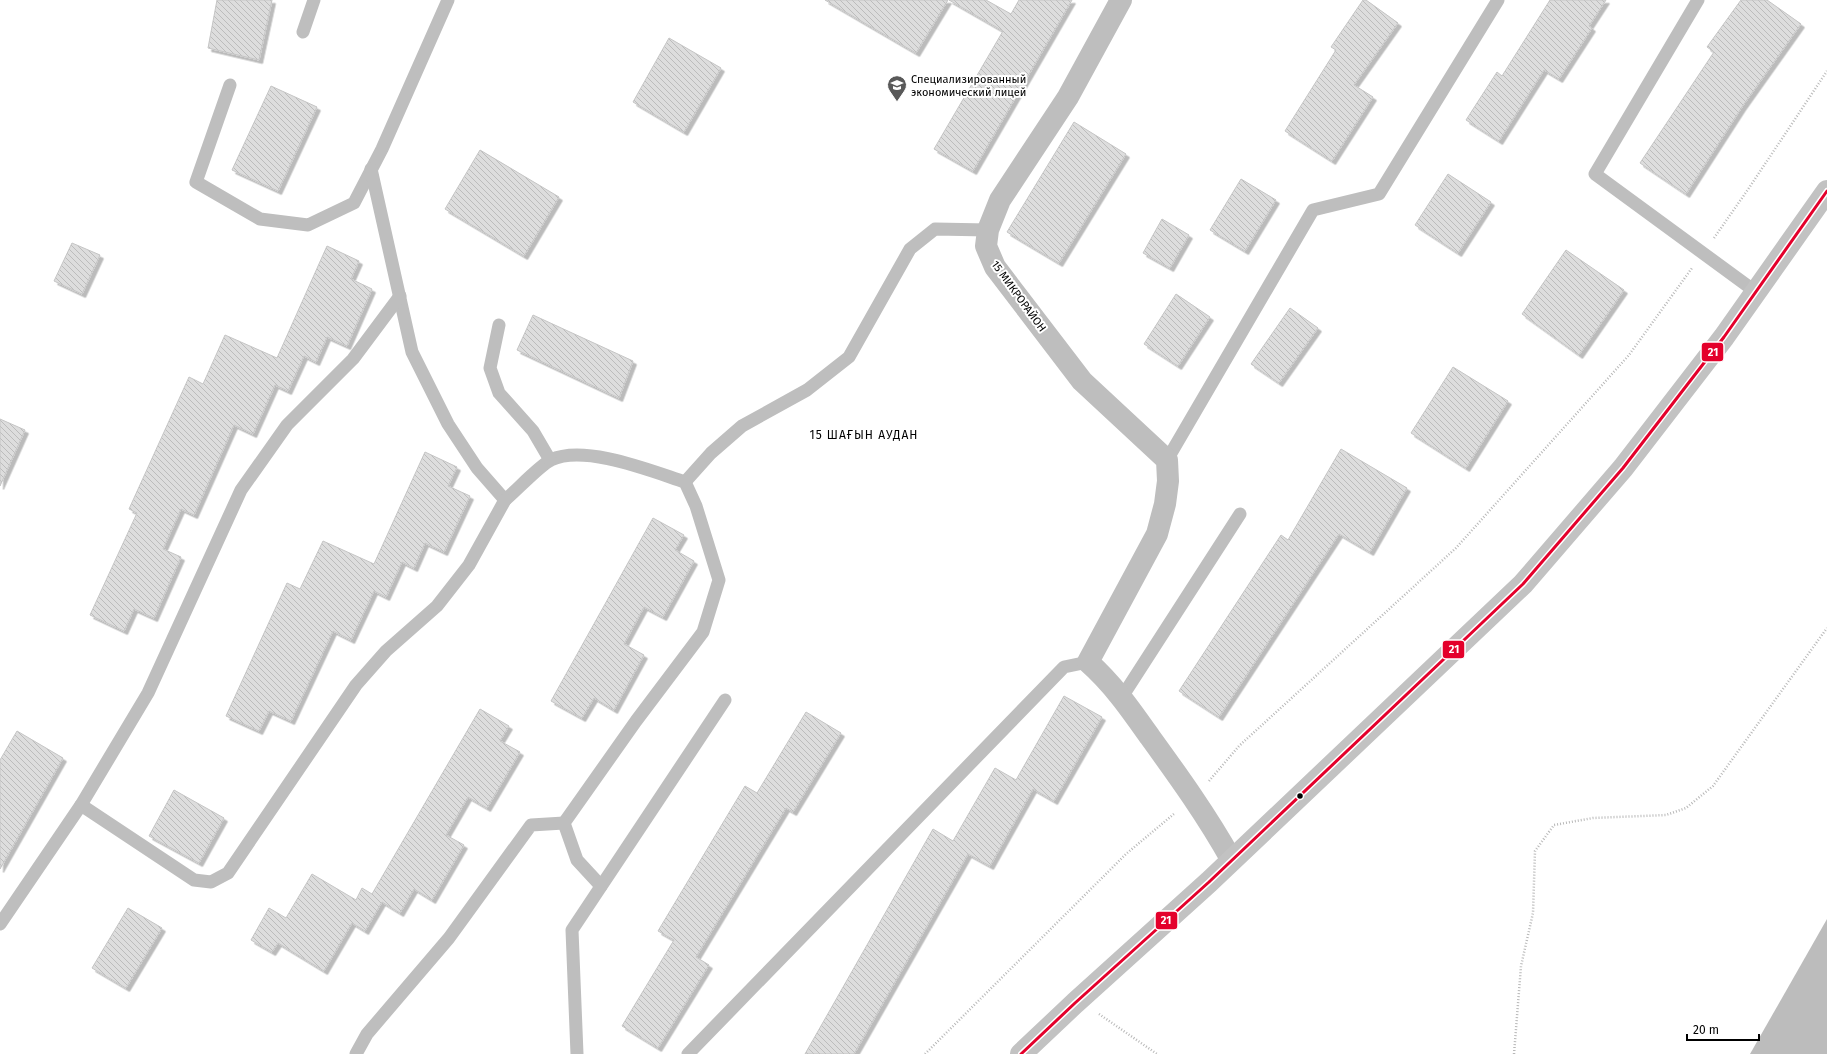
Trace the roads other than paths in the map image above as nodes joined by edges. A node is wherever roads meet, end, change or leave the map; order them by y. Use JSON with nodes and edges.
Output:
{"nodes":[{"id":1,"x":314,"y":0,"type":"edge"},
{"id":2,"x":448,"y":0,"type":"edge"},
{"id":3,"x":1121,"y":0,"type":"edge"},
{"id":4,"x":1498,"y":0,"type":"edge"},
{"id":5,"x":1698,"y":0,"type":"edge"},
{"id":6,"x":302,"y":32,"type":"dead end"},
{"id":7,"x":230,"y":85,"type":"dead end"},
{"id":8,"x":371,"y":169,"type":"junction"},
{"id":9,"x":1827,"y":191,"type":"edge"},
{"id":10,"x":988,"y":230,"type":"junction"},
{"id":11,"x":1756,"y":292,"type":"junction"},
{"id":12,"x":400,"y":296,"type":"junction"},
{"id":13,"x":499,"y":325,"type":"dead end"},
{"id":14,"x":550,"y":460,"type":"junction"},
{"id":15,"x":1167,"y":460,"type":"junction"},
{"id":16,"x":685,"y":482,"type":"junction"},
{"id":17,"x":505,"y":500,"type":"junction"},
{"id":18,"x":1240,"y":514,"type":"dead end"},
{"id":19,"x":1088,"y":662,"type":"junction"},
{"id":20,"x":1122,"y":697,"type":"junction"},
{"id":21,"x":725,"y":700,"type":"dead end"},
{"id":22,"x":81,"y":805,"type":"junction"},
{"id":23,"x":564,"y":823,"type":"junction"},
{"id":24,"x":1231,"y":859,"type":"junction"},
{"id":25,"x":601,"y":886,"type":"junction"},
{"id":26,"x":0,"y":924,"type":"edge"},
{"id":27,"x":356,"y":1054,"type":"edge"},
{"id":28,"x":577,"y":1054,"type":"edge"},
{"id":29,"x":688,"y":1054,"type":"edge"},
{"id":30,"x":1021,"y":1054,"type":"edge"}],
"edges":[{"from":1,"to":6,"type":"lane"},
{"from":2,"to":8,"type":"lane"},
{"from":3,"to":10,"type":"street","name":"15 МИКРОРАЙОН"},
{"from":4,"to":15,"type":"lane"},
{"from":5,"to":11,"type":"lane"},
{"from":7,"to":8,"type":"lane"},
{"from":8,"to":12,"type":"lane"},
{"from":9,"to":11,"type":"street"},
{"from":10,"to":15,"type":"street","name":"15 МИКРОРАЙОН"},
{"from":10,"to":16,"type":"lane"},
{"from":11,"to":24,"type":"street"},
{"from":12,"to":17,"type":"lane"},
{"from":12,"to":22,"type":"lane"},
{"from":13,"to":14,"type":"lane"},
{"from":14,"to":16,"type":"lane"},
{"from":14,"to":17,"type":"lane"},
{"from":15,"to":19,"type":"street"},
{"from":16,"to":23,"type":"lane"},
{"from":17,"to":22,"type":"lane"},
{"from":18,"to":20,"type":"lane"},
{"from":19,"to":20,"type":"street"},
{"from":19,"to":29,"type":"lane"},
{"from":20,"to":24,"type":"street"},
{"from":21,"to":25,"type":"lane"},
{"from":22,"to":26,"type":"lane"},
{"from":23,"to":25,"type":"lane"},
{"from":23,"to":27,"type":"lane"},
{"from":24,"to":30,"type":"street"},
{"from":25,"to":28,"type":"lane"}]}
